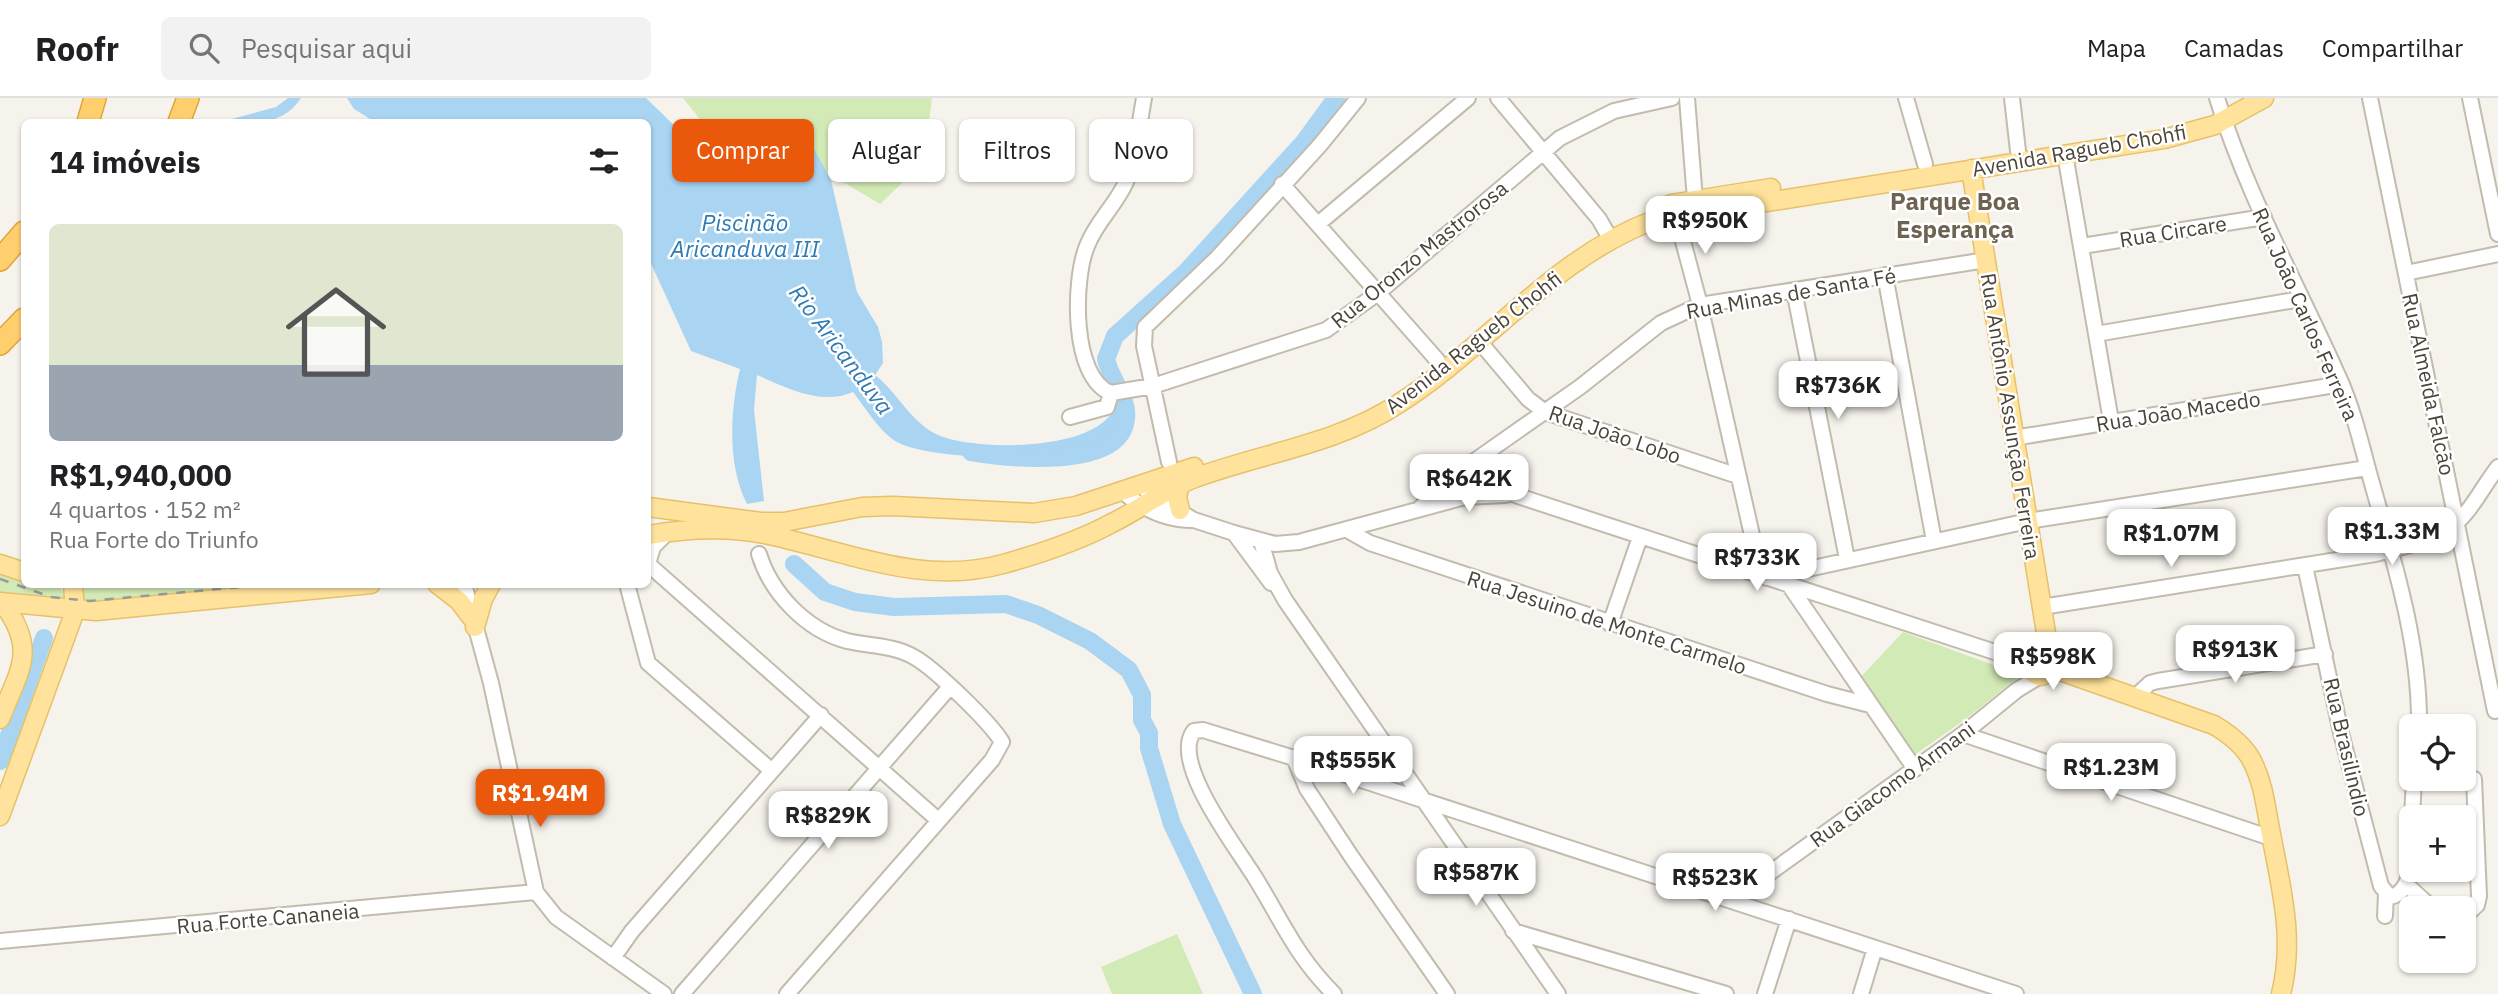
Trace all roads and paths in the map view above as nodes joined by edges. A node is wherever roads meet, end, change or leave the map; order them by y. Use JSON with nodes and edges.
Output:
{"nodes":[{"id":1,"x":95,"y":98,"type":"edge"},
{"id":2,"x":188,"y":98,"type":"edge"},
{"id":3,"x":1144,"y":98,"type":"edge"},
{"id":4,"x":1358,"y":98,"type":"edge"},
{"id":5,"x":1468,"y":98,"type":"edge"},
{"id":6,"x":1497,"y":98,"type":"edge"},
{"id":7,"x":1672,"y":98,"type":"edge"},
{"id":8,"x":1687,"y":98,"type":"edge"},
{"id":9,"x":1906,"y":98,"type":"edge"},
{"id":10,"x":2012,"y":98,"type":"edge"},
{"id":11,"x":2240,"y":98,"type":"edge"},
{"id":12,"x":2264,"y":98,"type":"edge"},
{"id":13,"x":2370,"y":98,"type":"edge"},
{"id":14,"x":2470,"y":98,"type":"edge"},
{"id":15,"x":2220,"y":110,"type":"edge"},
{"id":16,"x":89,"y":119,"type":"edge"},
{"id":17,"x":180,"y":119,"type":"edge"},
{"id":18,"x":1543,"y":151,"type":"junction"},
{"id":19,"x":2018,"y":151,"type":"junction"},
{"id":20,"x":2065,"y":154,"type":"junction"},
{"id":21,"x":1970,"y":163,"type":"junction"},
{"id":22,"x":1925,"y":164,"type":"junction"},
{"id":23,"x":2491,"y":167,"type":"edge"},
{"id":24,"x":1282,"y":184,"type":"junction"},
{"id":25,"x":1695,"y":200,"type":"junction"},
{"id":26,"x":1676,"y":215,"type":"junction"},
{"id":27,"x":2264,"y":217,"type":"junction"},
{"id":28,"x":1318,"y":224,"type":"junction"},
{"id":29,"x":1608,"y":233,"type":"junction"},
{"id":30,"x":2498,"y":234,"type":"edge"},
{"id":31,"x":21,"y":236,"type":"edge"},
{"id":32,"x":2082,"y":246,"type":"junction"},
{"id":33,"x":2498,"y":254,"type":"edge"},
{"id":34,"x":0,"y":260,"type":"edge"},
{"id":35,"x":1986,"y":260,"type":"junction"},
{"id":36,"x":2406,"y":273,"type":"junction"},
{"id":37,"x":1885,"y":275,"type":"junction"},
{"id":38,"x":1794,"y":290,"type":"junction"},
{"id":39,"x":1378,"y":293,"type":"junction"},
{"id":40,"x":2301,"y":299,"type":"junction"},
{"id":41,"x":1700,"y":305,"type":"junction"},
{"id":42,"x":21,"y":321,"type":"edge"},
{"id":43,"x":2096,"y":334,"type":"junction"},
{"id":44,"x":1479,"y":341,"type":"junction"},
{"id":45,"x":0,"y":344,"type":"edge"},
{"id":46,"x":1438,"y":361,"type":"junction"},
{"id":47,"x":2341,"y":384,"type":"junction"},
{"id":48,"x":1153,"y":386,"type":"junction"},
{"id":49,"x":1114,"y":393,"type":"junction"},
{"id":50,"x":1545,"y":412,"type":"junction"},
{"id":51,"x":1070,"y":417,"type":"dead end"},
{"id":52,"x":2111,"y":421,"type":"junction"},
{"id":53,"x":2014,"y":438,"type":"junction"},
{"id":54,"x":1169,"y":462,"type":"dead end"},
{"id":55,"x":2498,"y":467,"type":"edge"},
{"id":56,"x":2367,"y":468,"type":"junction"},
{"id":57,"x":1738,"y":476,"type":"junction"},
{"id":58,"x":1462,"y":480,"type":"junction"},
{"id":59,"x":1180,"y":484,"type":"junction"},
{"id":60,"x":1139,"y":496,"type":"junction"},
{"id":61,"x":1518,"y":496,"type":"junction"},
{"id":62,"x":1465,"y":497,"type":"junction"},
{"id":63,"x":651,"y":507,"type":"edge"},
{"id":64,"x":1420,"y":509,"type":"junction"},
{"id":65,"x":1187,"y":515,"type":"junction"},
{"id":66,"x":2458,"y":521,"type":"junction"},
{"id":67,"x":2028,"y":522,"type":"junction"},
{"id":68,"x":1347,"y":530,"type":"junction"},
{"id":69,"x":668,"y":531,"type":"junction"},
{"id":70,"x":1234,"y":533,"type":"junction"},
{"id":71,"x":651,"y":534,"type":"edge"},
{"id":72,"x":1640,"y":537,"type":"junction"},
{"id":73,"x":1261,"y":541,"type":"junction"},
{"id":74,"x":1934,"y":541,"type":"junction"},
{"id":75,"x":2391,"y":550,"type":"junction"},
{"id":76,"x":651,"y":554,"type":"edge"},
{"id":77,"x":760,"y":554,"type":"dead end"},
{"id":78,"x":1847,"y":559,"type":"junction"},
{"id":79,"x":0,"y":564,"type":"edge"},
{"id":80,"x":1821,"y":564,"type":"junction"},
{"id":81,"x":2305,"y":566,"type":"junction"},
{"id":82,"x":651,"y":567,"type":"edge"},
{"id":83,"x":21,"y":571,"type":"edge"},
{"id":84,"x":1764,"y":577,"type":"junction"},
{"id":85,"x":1796,"y":587,"type":"junction"},
{"id":86,"x":73,"y":588,"type":"edge"},
{"id":87,"x":330,"y":588,"type":"edge"},
{"id":88,"x":443,"y":588,"type":"edge"},
{"id":89,"x":465,"y":588,"type":"edge"},
{"id":90,"x":489,"y":588,"type":"edge"},
{"id":91,"x":628,"y":588,"type":"edge"},
{"id":92,"x":1279,"y":592,"type":"junction"},
{"id":93,"x":1,"y":602,"type":"edge"},
{"id":94,"x":2042,"y":607,"type":"junction"},
{"id":95,"x":75,"y":611,"type":"junction"},
{"id":96,"x":96,"y":611,"type":"junction"},
{"id":97,"x":473,"y":622,"type":"junction"},
{"id":98,"x":1610,"y":624,"type":"junction"},
{"id":99,"x":62,"y":647,"type":"junction"},
{"id":100,"x":2325,"y":654,"type":"junction"},
{"id":101,"x":2040,"y":667,"type":"junction"},
{"id":102,"x":949,"y":688,"type":"junction"},
{"id":103,"x":2135,"y":697,"type":"junction"},
{"id":104,"x":1870,"y":705,"type":"junction"},
{"id":105,"x":2495,"y":711,"type":"dead end"},
{"id":106,"x":2418,"y":714,"type":"edge"},
{"id":107,"x":821,"y":715,"type":"junction"},
{"id":108,"x":0,"y":719,"type":"edge"},
{"id":109,"x":1963,"y":734,"type":"junction"},
{"id":110,"x":1294,"y":758,"type":"junction"},
{"id":111,"x":878,"y":766,"type":"junction"},
{"id":112,"x":1914,"y":769,"type":"junction"},
{"id":113,"x":772,"y":771,"type":"junction"},
{"id":114,"x":2475,"y":791,"type":"edge"},
{"id":115,"x":1424,"y":801,"type":"junction"},
{"id":116,"x":0,"y":816,"type":"edge"},
{"id":117,"x":938,"y":820,"type":"junction"},
{"id":118,"x":2272,"y":838,"type":"junction"},
{"id":119,"x":2407,"y":882,"type":"edge"},
{"id":120,"x":2407,"y":885,"type":"junction"},
{"id":121,"x":2383,"y":890,"type":"junction"},
{"id":122,"x":536,"y":892,"type":"junction"},
{"id":123,"x":2419,"y":896,"type":"edge"},
{"id":124,"x":1732,"y":900,"type":"junction"},
{"id":125,"x":2476,"y":906,"type":"edge"},
{"id":126,"x":2385,"y":916,"type":"dead end"},
{"id":127,"x":1789,"y":919,"type":"junction"},
{"id":128,"x":1513,"y":931,"type":"junction"},
{"id":129,"x":0,"y":942,"type":"edge"},
{"id":130,"x":1875,"y":948,"type":"junction"},
{"id":131,"x":613,"y":958,"type":"junction"},
{"id":132,"x":1977,"y":988,"type":"edge"},
{"id":133,"x":664,"y":994,"type":"edge"},
{"id":134,"x":682,"y":994,"type":"edge"},
{"id":135,"x":787,"y":994,"type":"edge"},
{"id":136,"x":1334,"y":994,"type":"edge"},
{"id":137,"x":1447,"y":994,"type":"edge"},
{"id":138,"x":1558,"y":994,"type":"edge"},
{"id":139,"x":1726,"y":994,"type":"edge"},
{"id":140,"x":1765,"y":994,"type":"edge"},
{"id":141,"x":1861,"y":994,"type":"edge"},
{"id":142,"x":2017,"y":994,"type":"edge"},
{"id":143,"x":2281,"y":994,"type":"edge"}],
"edges":[{"from":1,"to":16,"type":"highway"},
{"from":2,"to":17,"type":"highway"},
{"from":3,"to":49,"type":"street"},
{"from":4,"to":24,"type":"street"},
{"from":5,"to":28,"type":"street"},
{"from":6,"to":18,"type":"street"},
{"from":7,"to":18,"type":"street","name":"Rua Oronzo Mastrorosa"},
{"from":8,"to":25,"type":"street"},
{"from":9,"to":22,"type":"street"},
{"from":10,"to":19,"type":"street"},
{"from":11,"to":15,"type":"main road","name":"Avenida Ragueb Chohfi"},
{"from":12,"to":15,"type":"main road","name":"Avenida Ragueb Chohfi"},
{"from":13,"to":36,"type":"street","name":"Rua Almeida Falcão"},
{"from":14,"to":23,"type":"street"},
{"from":15,"to":19,"type":"main road","name":"Avenida Ragueb Chohfi"},
{"from":15,"to":20,"type":"main road","name":"Avenida Ragueb Chohfi"},
{"from":15,"to":27,"type":"street","name":"Rua João Carlos Ferreira"},
{"from":18,"to":29,"type":"street"},
{"from":18,"to":39,"type":"street","name":"Rua Oronzo Mastrorosa"},
{"from":19,"to":21,"type":"main road","name":"Avenida Ragueb Chohfi"},
{"from":20,"to":21,"type":"main road","name":"Avenida Ragueb Chohfi"},
{"from":20,"to":32,"type":"street"},
{"from":21,"to":22,"type":"main road","name":"Avenida Ragueb Chohfi"},
{"from":21,"to":26,"type":"main road","name":"Avenida Ragueb Chohfi"},
{"from":21,"to":35,"type":"main road","name":"Rua Antônio Assunção Ferreira"},
{"from":22,"to":25,"type":"main road","name":"Avenida Ragueb Chohfi"},
{"from":23,"to":30,"type":"street"},
{"from":24,"to":28,"type":"street"},
{"from":24,"to":48,"type":"street"},
{"from":25,"to":29,"type":"main road","name":"Avenida Ragueb Chohfi"},
{"from":26,"to":29,"type":"main road","name":"Avenida Ragueb Chohfi"},
{"from":26,"to":41,"type":"street"},
{"from":27,"to":32,"type":"street","name":"Rua Circare"},
{"from":27,"to":40,"type":"street","name":"Rua João Carlos Ferreira"},
{"from":28,"to":39,"type":"street"},
{"from":29,"to":44,"type":"main road","name":"Avenida Ragueb Chohfi"},
{"from":29,"to":46,"type":"main road","name":"Avenida Ragueb Chohfi"},
{"from":31,"to":34,"type":"highway"},
{"from":32,"to":43,"type":"street"},
{"from":33,"to":36,"type":"street"},
{"from":35,"to":37,"type":"street","name":"Rua Minas de Santa Fé"},
{"from":35,"to":53,"type":"main road","name":"Rua Antônio Assunção Ferreira"},
{"from":36,"to":66,"type":"street","name":"Rua Almeida Falcão"},
{"from":37,"to":38,"type":"street","name":"Rua Minas de Santa Fé"},
{"from":37,"to":74,"type":"street"},
{"from":38,"to":41,"type":"street","name":"Rua Minas de Santa Fé"},
{"from":38,"to":78,"type":"street"},
{"from":39,"to":46,"type":"street"},
{"from":39,"to":48,"type":"street","name":"Rua Oronzo Mastrorosa"},
{"from":40,"to":43,"type":"street"},
{"from":40,"to":47,"type":"street","name":"Rua João Carlos Ferreira"},
{"from":41,"to":50,"type":"street","name":"Rua Minas de Santa Fé"},
{"from":41,"to":57,"type":"street"},
{"from":42,"to":45,"type":"highway"},
{"from":43,"to":52,"type":"street"},
{"from":44,"to":50,"type":"street","name":"Rua João Lobo"},
{"from":44,"to":59,"type":"main road","name":"Avenida Ragueb Chohfi"},
{"from":46,"to":60,"type":"main road","name":"Avenida Ragueb Chohfi"},
{"from":47,"to":52,"type":"street","name":"Rua João Macedo"},
{"from":47,"to":56,"type":"street","name":"Rua João Carlos Ferreira"},
{"from":48,"to":49,"type":"street","name":"Rua Oronzo Mastrorosa"},
{"from":48,"to":54,"type":"street"},
{"from":49,"to":51,"type":"street"},
{"from":50,"to":57,"type":"street","name":"Rua João Lobo"},
{"from":50,"to":58,"type":"street","name":"Rua Minas de Santa Fé"},
{"from":52,"to":53,"type":"street","name":"Rua João Macedo"},
{"from":53,"to":67,"type":"main road","name":"Rua Antônio Assunção Ferreira"},
{"from":55,"to":66,"type":"street"},
{"from":56,"to":67,"type":"street"},
{"from":56,"to":75,"type":"street","name":"Rua João Carlos Ferreira"},
{"from":57,"to":84,"type":"street"},
{"from":58,"to":61,"type":"street"},
{"from":58,"to":62,"type":"street"},
{"from":58,"to":64,"type":"street","name":"Rua Minas de Santa Fé"},
{"from":59,"to":60,"type":"main road","name":"Avenida Ragueb Chohfi"},
{"from":59,"to":65,"type":"main road"},
{"from":60,"to":63,"type":"main road","name":"Avenida Ragueb Chohfi"},
{"from":60,"to":65,"type":"street"},
{"from":60,"to":69,"type":"main road","name":"Avenida Ragueb Chohfi"},
{"from":61,"to":62,"type":"street"},
{"from":61,"to":72,"type":"street"},
{"from":62,"to":64,"type":"street"},
{"from":64,"to":68,"type":"street"},
{"from":65,"to":70,"type":"street"},
{"from":66,"to":75,"type":"street"},
{"from":66,"to":105,"type":"street","name":"Rua Almeida Falcão"},
{"from":67,"to":74,"type":"street"},
{"from":67,"to":94,"type":"main road","name":"Rua Antônio Assunção Ferreira"},
{"from":68,"to":73,"type":"street"},
{"from":68,"to":98,"type":"street","name":"Rua Jesuino de Monte Carmelo"},
{"from":69,"to":71,"type":"main road","name":"Avenida Ragueb Chohfi"},
{"from":69,"to":76,"type":"street"},
{"from":70,"to":73,"type":"street"},
{"from":70,"to":92,"type":"street"},
{"from":72,"to":84,"type":"street"},
{"from":72,"to":98,"type":"street"},
{"from":73,"to":92,"type":"street"},
{"from":74,"to":78,"type":"street"},
{"from":75,"to":81,"type":"street"},
{"from":75,"to":106,"type":"street","name":"Rua João Carlos Ferreira"},
{"from":77,"to":102,"type":"street"},
{"from":78,"to":80,"type":"street"},
{"from":79,"to":83,"type":"main road"},
{"from":80,"to":84,"type":"street"},
{"from":80,"to":85,"type":"street"},
{"from":81,"to":94,"type":"street"},
{"from":81,"to":100,"type":"street","name":"Rua Brasilindio"},
{"from":82,"to":107,"type":"street"},
{"from":84,"to":85,"type":"street"},
{"from":85,"to":101,"type":"street"},
{"from":85,"to":104,"type":"street"},
{"from":86,"to":95,"type":"main road"},
{"from":87,"to":96,"type":"main road"},
{"from":88,"to":97,"type":"main road"},
{"from":89,"to":97,"type":"street"},
{"from":90,"to":97,"type":"main road"},
{"from":91,"to":113,"type":"street"},
{"from":92,"to":115,"type":"street"},
{"from":93,"to":95,"type":"main road"},
{"from":93,"to":108,"type":"main road"},
{"from":94,"to":101,"type":"main road","name":"Rua Antônio Assunção Ferreira"},
{"from":95,"to":96,"type":"main road"},
{"from":95,"to":99,"type":"main road"},
{"from":96,"to":99,"type":"main road"},
{"from":97,"to":122,"type":"street"},
{"from":98,"to":104,"type":"street","name":"Rua Jesuino de Monte Carmelo"},
{"from":99,"to":116,"type":"main road"},
{"from":100,"to":103,"type":"street"},
{"from":100,"to":121,"type":"street","name":"Rua Brasilindio"},
{"from":101,"to":103,"type":"main road"},
{"from":101,"to":109,"type":"street","name":"Rua Giacomo Armani"},
{"from":102,"to":111,"type":"street"},
{"from":102,"to":117,"type":"street"},
{"from":103,"to":118,"type":"main road"},
{"from":104,"to":112,"type":"street"},
{"from":107,"to":111,"type":"street"},
{"from":107,"to":113,"type":"street"},
{"from":109,"to":112,"type":"street","name":"Rua Giacomo Armani"},
{"from":109,"to":118,"type":"street"},
{"from":110,"to":115,"type":"street"},
{"from":110,"to":136,"type":"street"},
{"from":110,"to":137,"type":"street"},
{"from":111,"to":117,"type":"street"},
{"from":111,"to":134,"type":"street"},
{"from":112,"to":124,"type":"street","name":"Rua Giacomo Armani"},
{"from":113,"to":131,"type":"street"},
{"from":114,"to":125,"type":"street"},
{"from":115,"to":124,"type":"street"},
{"from":115,"to":128,"type":"street"},
{"from":117,"to":135,"type":"street"},
{"from":118,"to":143,"type":"main road"},
{"from":119,"to":120,"type":"street"},
{"from":120,"to":121,"type":"street"},
{"from":120,"to":123,"type":"street"},
{"from":121,"to":126,"type":"street","name":"Rua Brasilindio"},
{"from":122,"to":129,"type":"street","name":"Rua Forte Cananeia"},
{"from":122,"to":131,"type":"street"},
{"from":124,"to":127,"type":"street"},
{"from":127,"to":130,"type":"street"},
{"from":127,"to":140,"type":"street"},
{"from":128,"to":138,"type":"street"},
{"from":128,"to":139,"type":"street"},
{"from":130,"to":132,"type":"street"},
{"from":130,"to":141,"type":"street"},
{"from":131,"to":133,"type":"street"},
{"from":132,"to":142,"type":"street"}]}
